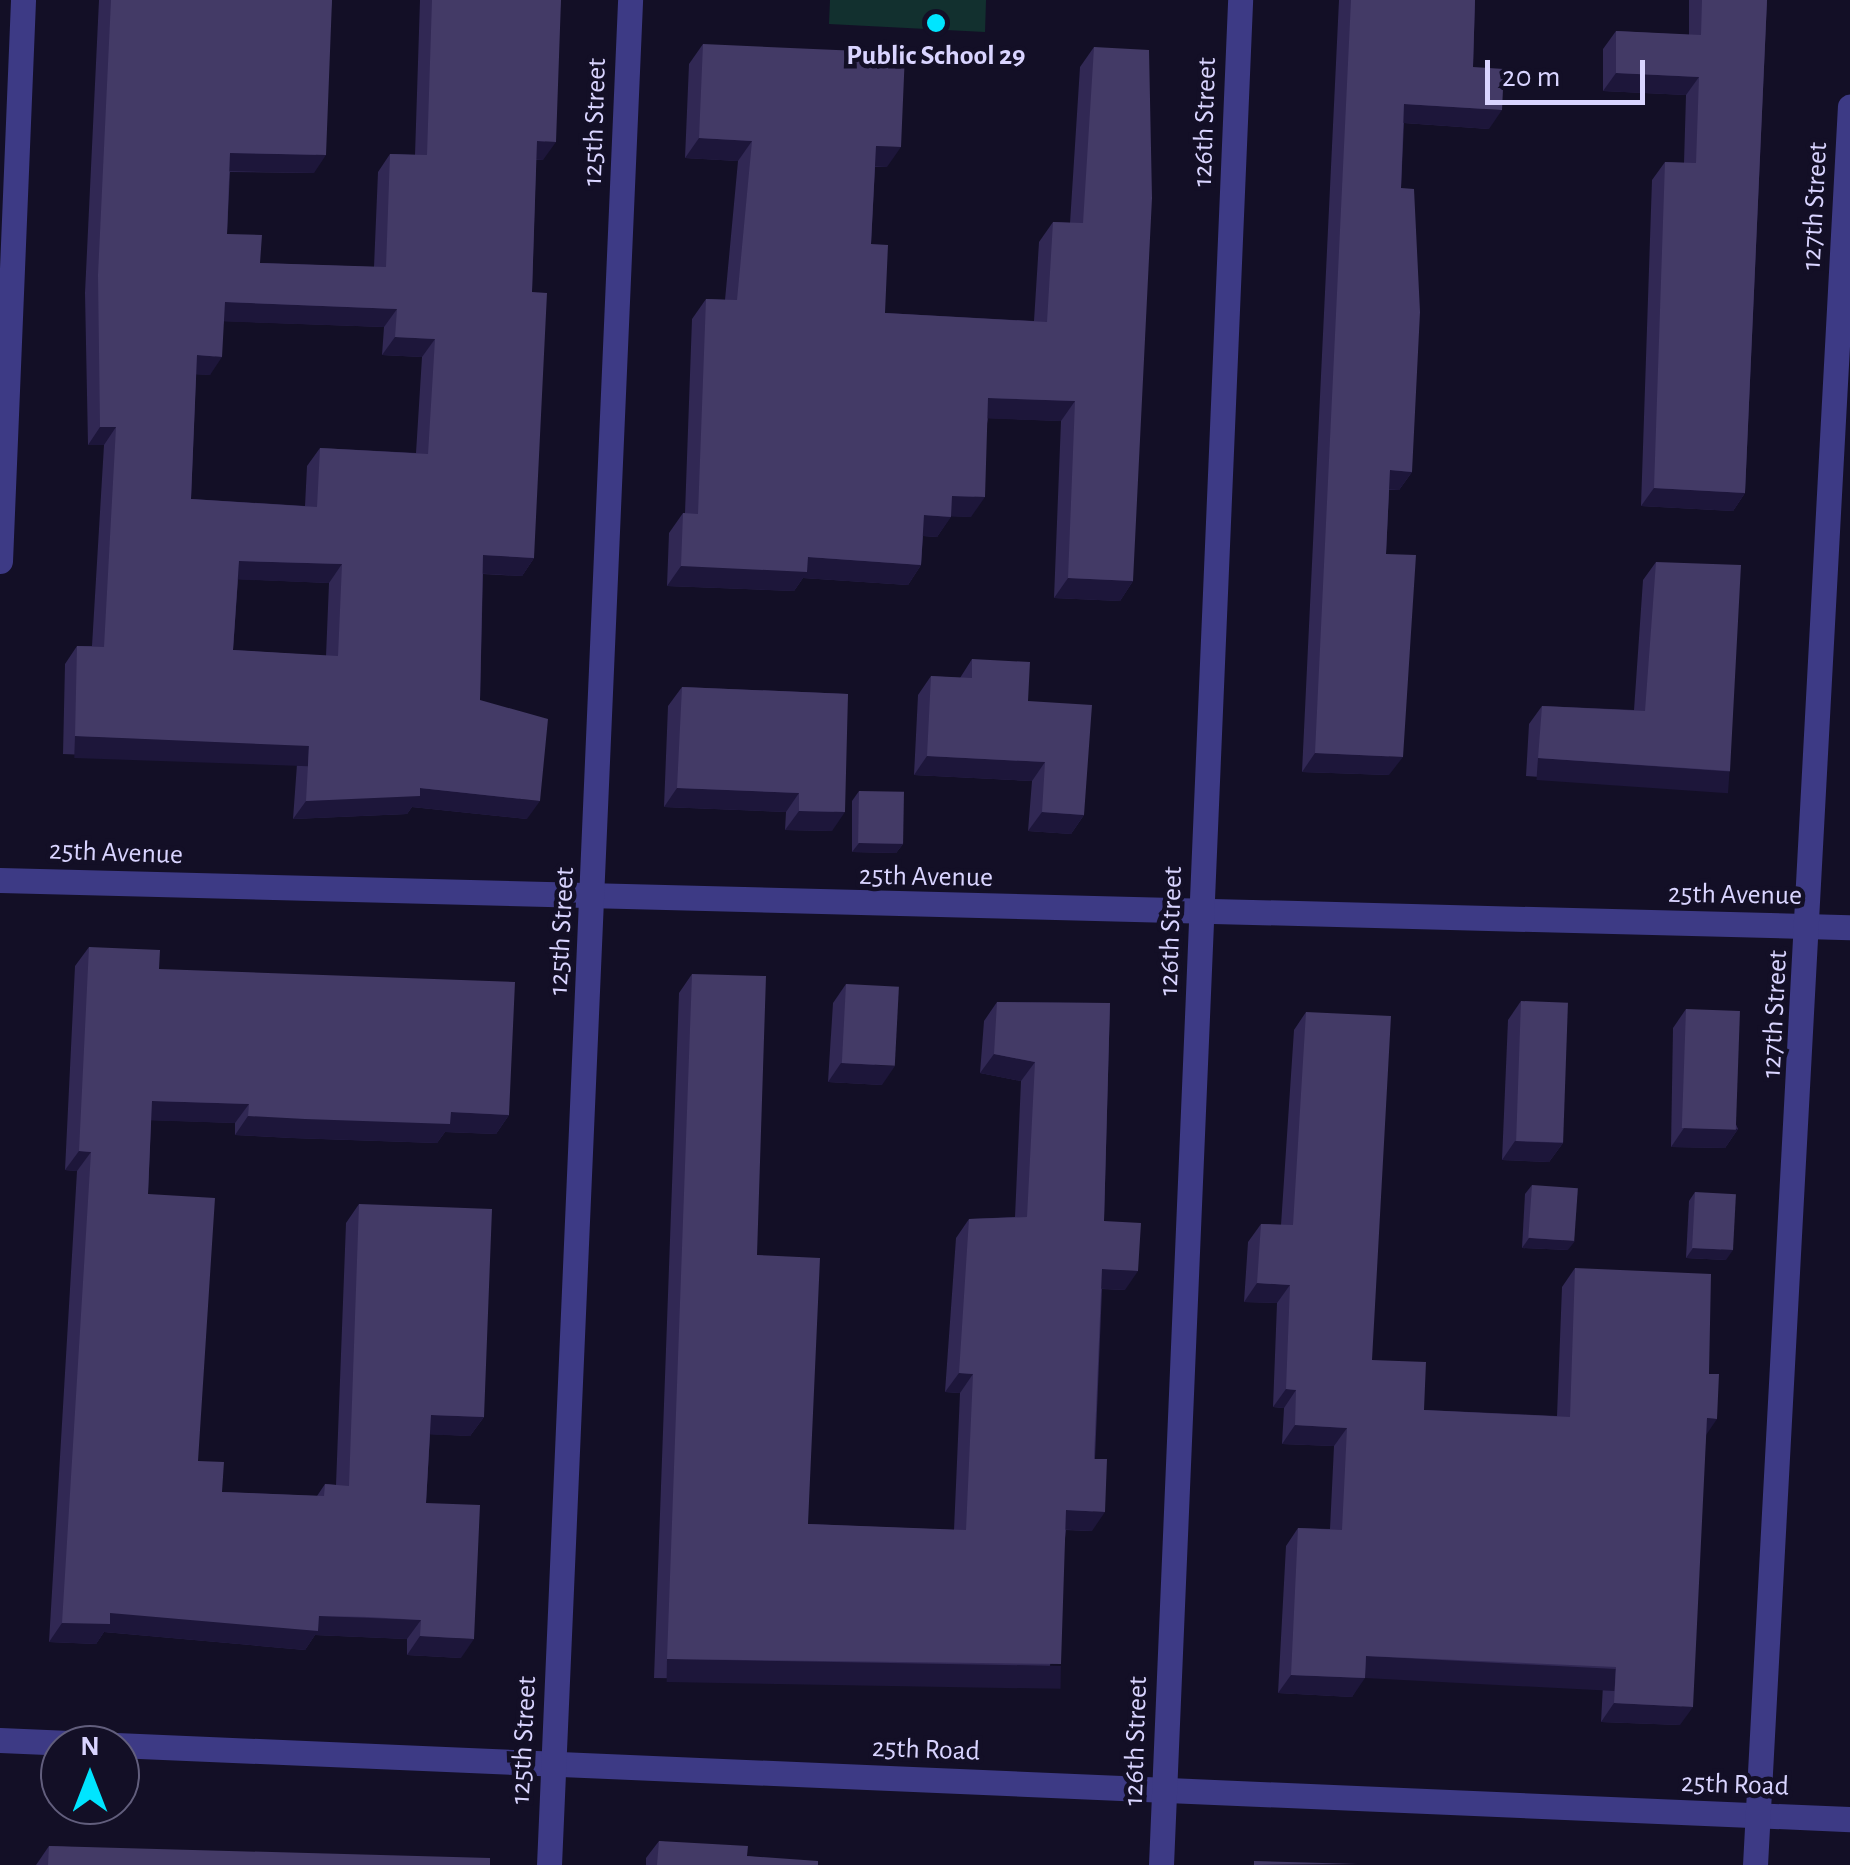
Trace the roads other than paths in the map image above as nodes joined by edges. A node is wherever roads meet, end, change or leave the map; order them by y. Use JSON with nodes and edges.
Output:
{"nodes":[{"id":1,"x":23,"y":0,"type":"edge"},
{"id":2,"x":630,"y":0,"type":"edge"},
{"id":3,"x":1240,"y":0,"type":"edge"},
{"id":4,"x":1850,"y":106,"type":"edge"},
{"id":5,"x":0,"y":561,"type":"edge"},
{"id":6,"x":0,"y":880,"type":"edge"},
{"id":7,"x":594,"y":900,"type":"junction"},
{"id":8,"x":1201,"y":914,"type":"junction"},
{"id":9,"x":1810,"y":926,"type":"junction"},
{"id":10,"x":1850,"y":927,"type":"edge"},
{"id":11,"x":0,"y":1740,"type":"edge"},
{"id":12,"x":553,"y":1764,"type":"junction"},
{"id":13,"x":1164,"y":1790,"type":"junction"},
{"id":14,"x":1757,"y":1816,"type":"junction"},
{"id":15,"x":1850,"y":1819,"type":"edge"},
{"id":16,"x":549,"y":1865,"type":"edge"},
{"id":17,"x":1161,"y":1865,"type":"edge"},
{"id":18,"x":1756,"y":1865,"type":"edge"}],
"edges":[{"from":1,"to":5,"type":"street"},
{"from":2,"to":7,"type":"street","name":"125th Street"},
{"from":3,"to":8,"type":"street","name":"126th Street"},
{"from":4,"to":9,"type":"street","name":"127th Street"},
{"from":6,"to":7,"type":"street","name":"25th Avenue"},
{"from":7,"to":8,"type":"street","name":"25th Avenue"},
{"from":7,"to":12,"type":"street","name":"125th Street"},
{"from":8,"to":9,"type":"street","name":"25th Avenue"},
{"from":8,"to":13,"type":"street","name":"126th Street"},
{"from":9,"to":10,"type":"street","name":"25th Avenue"},
{"from":9,"to":14,"type":"street","name":"127th Street"},
{"from":11,"to":12,"type":"street","name":"25th Road"},
{"from":12,"to":13,"type":"street","name":"25th Road"},
{"from":12,"to":16,"type":"street","name":"125th Street"},
{"from":13,"to":14,"type":"street","name":"25th Road"},
{"from":13,"to":17,"type":"street","name":"126th Street"},
{"from":14,"to":15,"type":"street","name":"25th Road"},
{"from":14,"to":18,"type":"street","name":"127th Street"}]}
